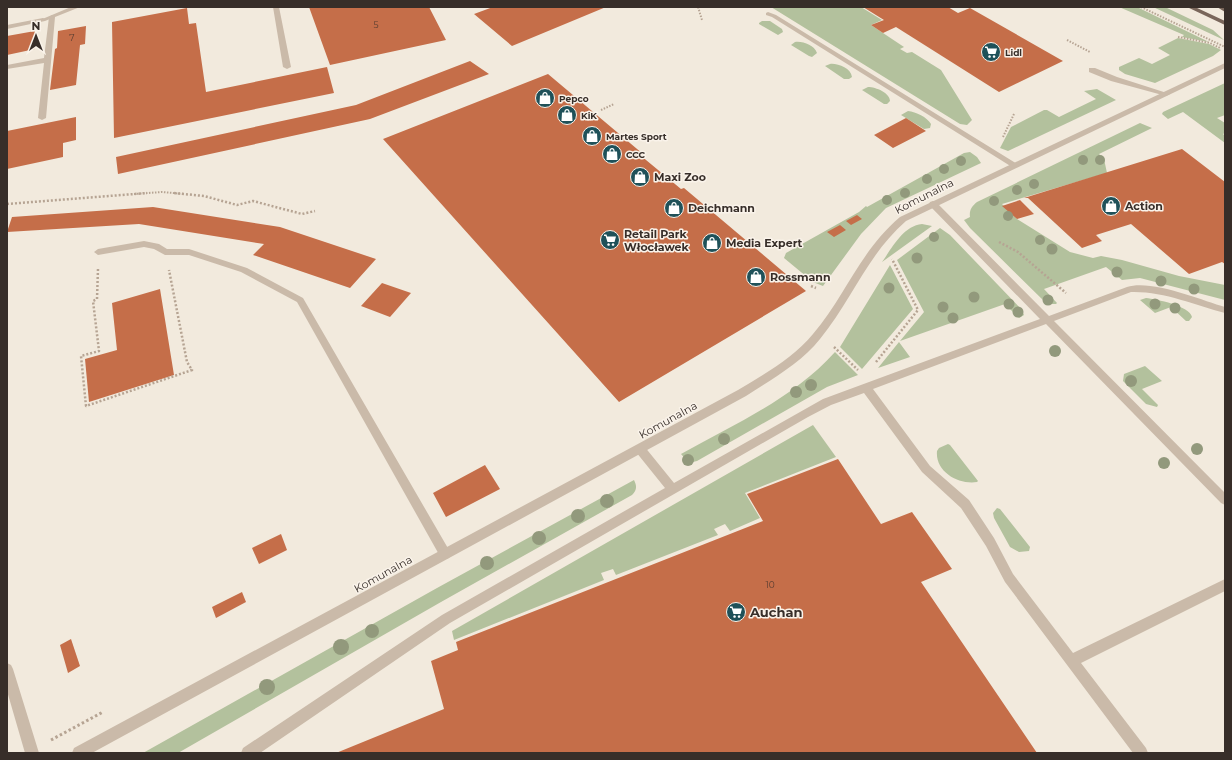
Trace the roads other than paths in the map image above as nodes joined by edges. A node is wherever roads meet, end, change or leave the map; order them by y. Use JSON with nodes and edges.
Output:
{"nodes":[{"id":1,"x":77,"y":7,"type":"edge"},
{"id":2,"x":276,"y":7,"type":"edge"},
{"id":3,"x":1190,"y":7,"type":"edge"},
{"id":4,"x":1220,"y":7,"type":"edge"},
{"id":5,"x":1225,"y":10,"type":"edge"},
{"id":6,"x":768,"y":14,"type":"dead end"},
{"id":7,"x":52,"y":17,"type":"junction"},
{"id":8,"x":1225,"y":24,"type":"edge"},
{"id":9,"x":7,"y":27,"type":"edge"},
{"id":10,"x":46,"y":60,"type":"junction"},
{"id":11,"x":1225,"y":65,"type":"edge"},
{"id":12,"x":7,"y":67,"type":"edge"},
{"id":13,"x":287,"y":67,"type":"dead end"},
{"id":14,"x":1092,"y":70,"type":"dead end"},
{"id":15,"x":1166,"y":94,"type":"junction"},
{"id":16,"x":42,"y":118,"type":"dead end"},
{"id":17,"x":1015,"y":165,"type":"junction"},
{"id":18,"x":933,"y":204,"type":"junction"},
{"id":19,"x":98,"y":252,"type":"road end"},
{"id":20,"x":1225,"y":310,"type":"edge"},
{"id":21,"x":1047,"y":320,"type":"junction"},
{"id":22,"x":866,"y":388,"type":"junction"},
{"id":23,"x":640,"y":449,"type":"junction"},
{"id":24,"x":673,"y":489,"type":"junction"},
{"id":25,"x":1225,"y":500,"type":"edge"},
{"id":26,"x":445,"y":554,"type":"junction"},
{"id":27,"x":1225,"y":585,"type":"edge"},
{"id":28,"x":1072,"y":661,"type":"junction"},
{"id":29,"x":7,"y":669,"type":"edge"},
{"id":30,"x":32,"y":752,"type":"edge"},
{"id":31,"x":79,"y":753,"type":"edge"},
{"id":32,"x":248,"y":753,"type":"edge"},
{"id":33,"x":1141,"y":753,"type":"edge"}],
"edges":[{"from":1,"to":7,"type":"street"},
{"from":2,"to":13,"type":"street"},
{"from":3,"to":8,"type":"main road"},
{"from":4,"to":5,"type":"main road"},
{"from":6,"to":17,"type":"street"},
{"from":7,"to":9,"type":"street"},
{"from":7,"to":10,"type":"street"},
{"from":10,"to":12,"type":"street"},
{"from":10,"to":16,"type":"street"},
{"from":11,"to":15,"type":"street","name":"Komunalna"},
{"from":14,"to":15,"type":"street"},
{"from":15,"to":17,"type":"street","name":"Komunalna"},
{"from":17,"to":18,"type":"street","name":"Komunalna"},
{"from":18,"to":21,"type":"street"},
{"from":18,"to":23,"type":"street","name":"Komunalna"},
{"from":19,"to":26,"type":"street"},
{"from":20,"to":21,"type":"street"},
{"from":21,"to":22,"type":"street"},
{"from":21,"to":25,"type":"street"},
{"from":22,"to":24,"type":"street"},
{"from":22,"to":28,"type":"street"},
{"from":23,"to":24,"type":"street"},
{"from":23,"to":26,"type":"street","name":"Komunalna"},
{"from":24,"to":32,"type":"street"},
{"from":26,"to":31,"type":"street","name":"Komunalna"},
{"from":27,"to":28,"type":"street"},
{"from":28,"to":33,"type":"street"},
{"from":29,"to":30,"type":"street"}]}
